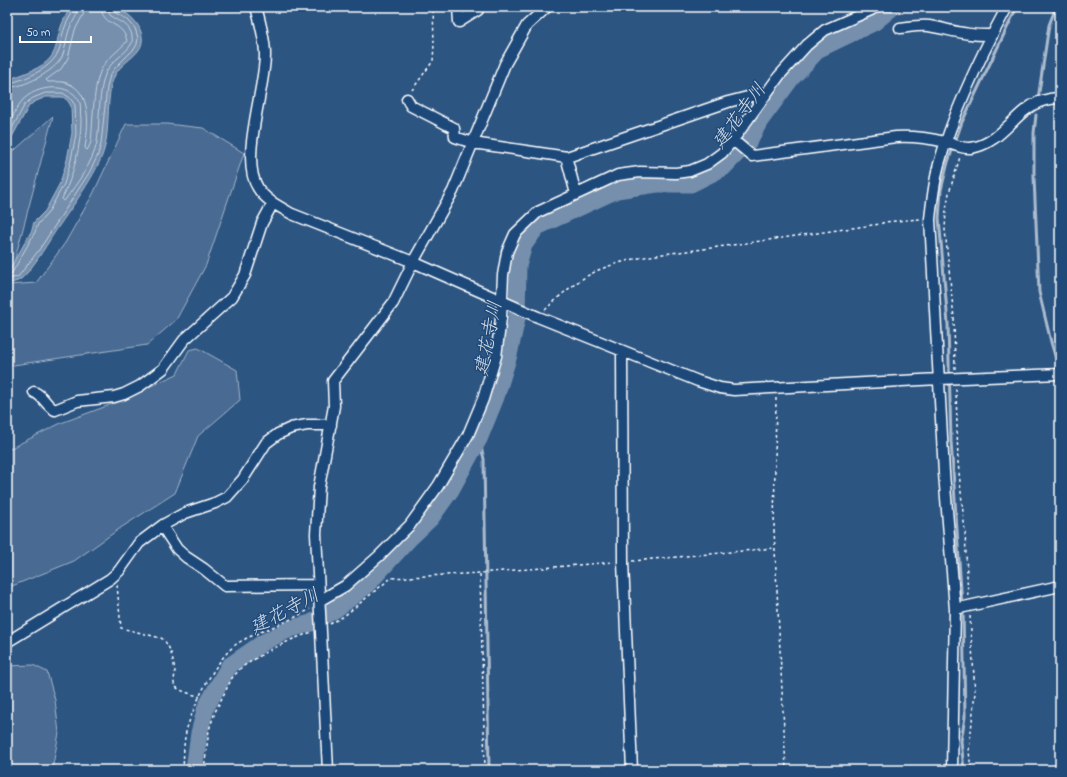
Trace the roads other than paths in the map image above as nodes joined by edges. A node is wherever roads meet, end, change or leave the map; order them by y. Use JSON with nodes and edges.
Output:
{"nodes":[{"id":1,"x":256,"y":7,"type":"edge"},
{"id":2,"x":458,"y":7,"type":"edge"},
{"id":3,"x":476,"y":7,"type":"edge"},
{"id":4,"x":547,"y":7,"type":"edge"},
{"id":5,"x":875,"y":7,"type":"edge"},
{"id":6,"x":1007,"y":7,"type":"edge"},
{"id":7,"x":900,"y":28,"type":"dead end"},
{"id":8,"x":992,"y":35,"type":"junction"},
{"id":9,"x":767,"y":92,"type":"junction"},
{"id":10,"x":1060,"y":98,"type":"edge"},
{"id":11,"x":407,"y":99,"type":"road end"},
{"id":12,"x":733,"y":140,"type":"junction"},
{"id":13,"x":946,"y":142,"type":"junction"},
{"id":14,"x":472,"y":143,"type":"junction"},
{"id":15,"x":567,"y":157,"type":"junction"},
{"id":16,"x":576,"y":194,"type":"junction"},
{"id":17,"x":273,"y":203,"type":"junction"},
{"id":18,"x":413,"y":262,"type":"junction"},
{"id":19,"x":504,"y":302,"type":"junction"},
{"id":20,"x":622,"y":351,"type":"junction"},
{"id":21,"x":1060,"y":374,"type":"edge"},
{"id":22,"x":939,"y":379,"type":"junction"},
{"id":23,"x":34,"y":392,"type":"dead end"},
{"id":24,"x":331,"y":425,"type":"junction"},
{"id":25,"x":162,"y":526,"type":"junction"},
{"id":26,"x":318,"y":585,"type":"junction"},
{"id":27,"x":1060,"y":586,"type":"edge"},
{"id":28,"x":319,"y":601,"type":"junction"},
{"id":29,"x":955,"y":609,"type":"junction"},
{"id":30,"x":7,"y":642,"type":"edge"},
{"id":31,"x":328,"y":770,"type":"edge"},
{"id":32,"x":632,"y":770,"type":"edge"},
{"id":33,"x":952,"y":770,"type":"edge"}],
"edges":[{"from":1,"to":17,"type":"street"},
{"from":2,"to":3,"type":"street"},
{"from":4,"to":14,"type":"street"},
{"from":5,"to":9,"type":"street"},
{"from":6,"to":8,"type":"street"},
{"from":7,"to":8,"type":"street"},
{"from":8,"to":13,"type":"street"},
{"from":9,"to":12,"type":"street"},
{"from":9,"to":15,"type":"street"},
{"from":10,"to":13,"type":"street"},
{"from":11,"to":14,"type":"street"},
{"from":12,"to":13,"type":"street"},
{"from":12,"to":16,"type":"street"},
{"from":13,"to":22,"type":"street"},
{"from":14,"to":15,"type":"street"},
{"from":14,"to":18,"type":"street"},
{"from":15,"to":16,"type":"street"},
{"from":16,"to":19,"type":"street"},
{"from":17,"to":18,"type":"street"},
{"from":17,"to":23,"type":"street"},
{"from":18,"to":19,"type":"street"},
{"from":18,"to":24,"type":"street"},
{"from":19,"to":20,"type":"street"},
{"from":19,"to":28,"type":"street"},
{"from":20,"to":22,"type":"street"},
{"from":20,"to":32,"type":"street"},
{"from":21,"to":22,"type":"street"},
{"from":22,"to":29,"type":"street"},
{"from":24,"to":25,"type":"street"},
{"from":24,"to":26,"type":"street"},
{"from":25,"to":26,"type":"street"},
{"from":25,"to":30,"type":"street"},
{"from":26,"to":28,"type":"street"},
{"from":27,"to":29,"type":"street"},
{"from":28,"to":31,"type":"street"},
{"from":29,"to":33,"type":"street"}]}
